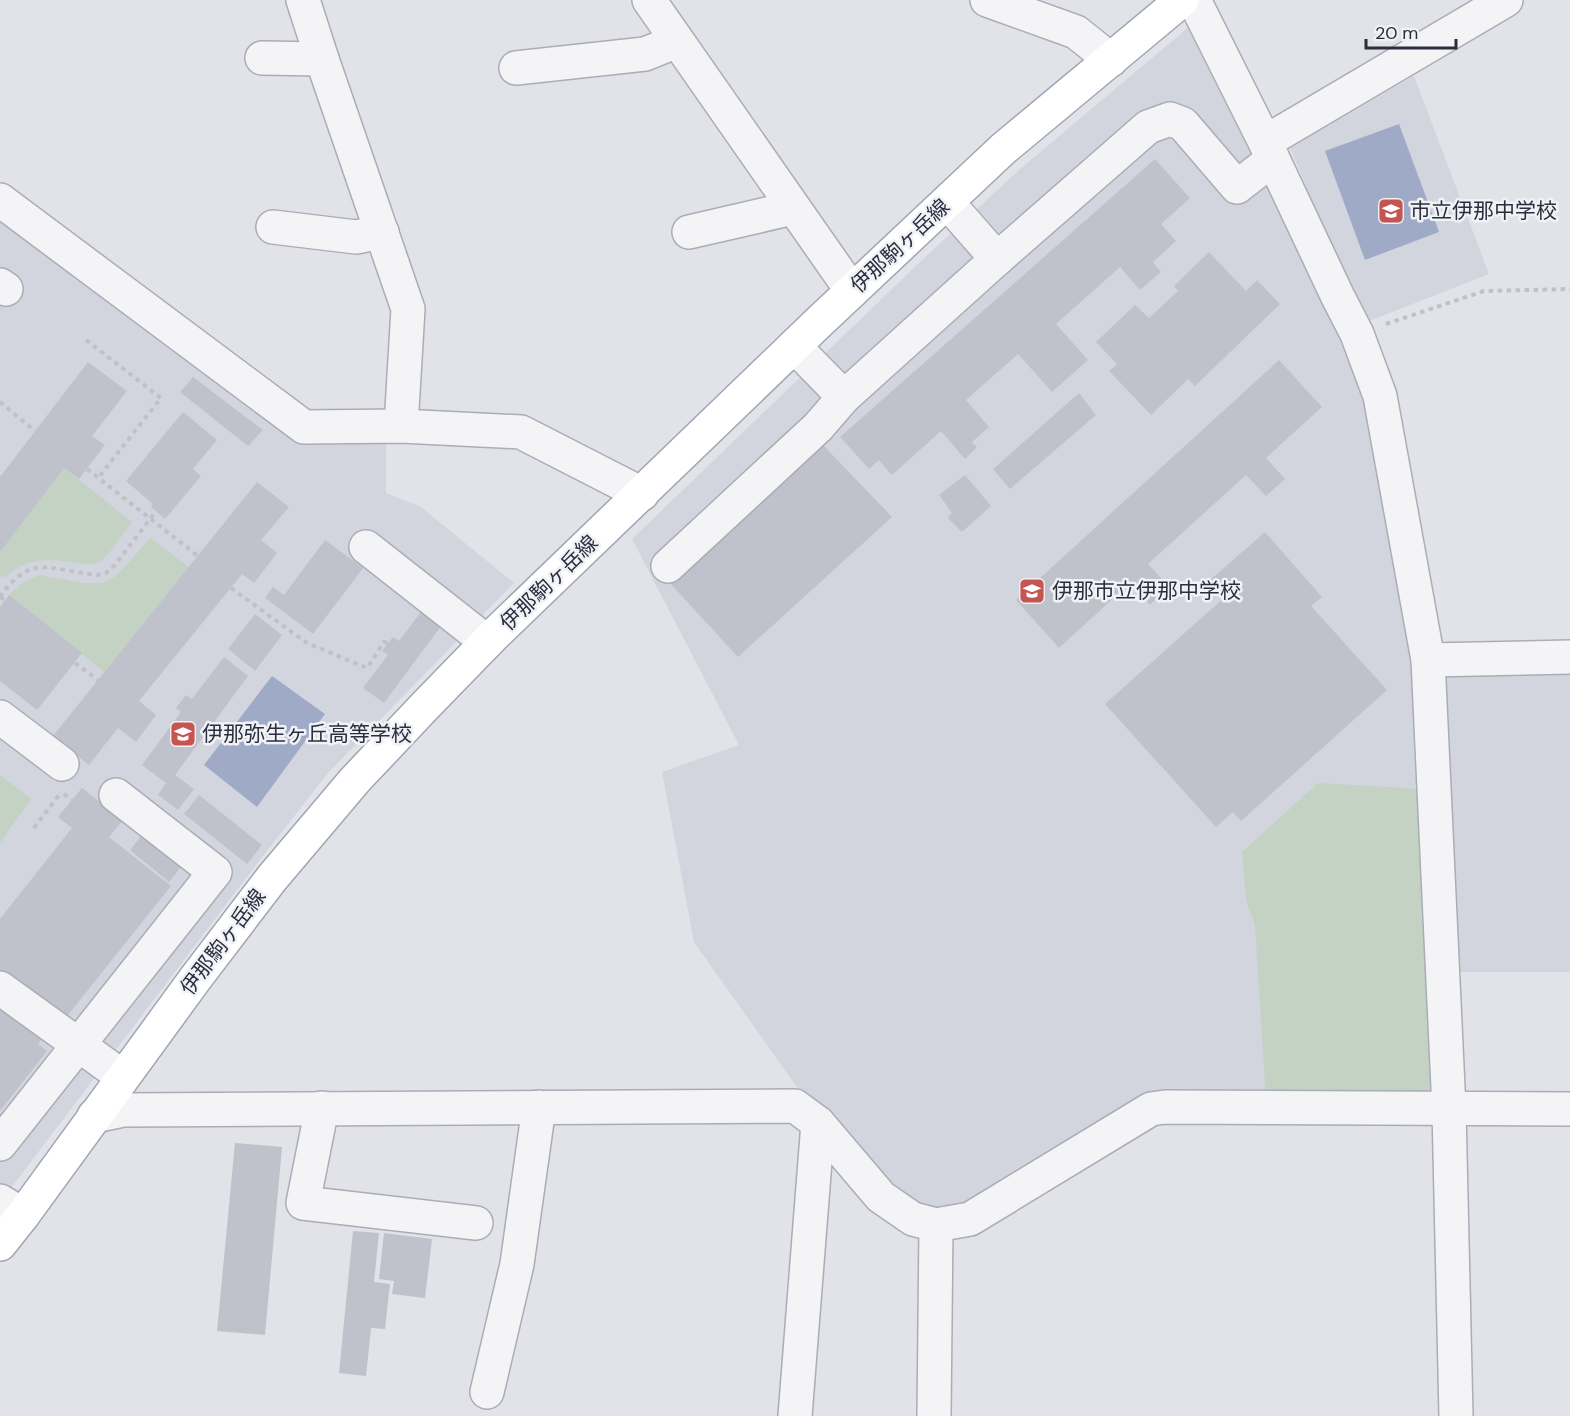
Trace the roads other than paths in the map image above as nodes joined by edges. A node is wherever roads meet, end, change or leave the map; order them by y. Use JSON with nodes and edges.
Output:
{"nodes":[{"id":1,"x":303,"y":0,"type":"edge"},
{"id":2,"x":649,"y":0,"type":"edge"},
{"id":3,"x":987,"y":0,"type":"edge"},
{"id":4,"x":1182,"y":0,"type":"edge"},
{"id":5,"x":1194,"y":0,"type":"edge"},
{"id":6,"x":1506,"y":0,"type":"edge"},
{"id":7,"x":677,"y":41,"type":"junction"},
{"id":8,"x":262,"y":58,"type":"dead end"},
{"id":9,"x":322,"y":59,"type":"junction"},
{"id":10,"x":1110,"y":60,"type":"junction"},
{"id":11,"x":516,"y":68,"type":"dead end"},
{"id":12,"x":1269,"y":150,"type":"junction"},
{"id":13,"x":0,"y":200,"type":"edge"},
{"id":14,"x":947,"y":201,"type":"junction"},
{"id":15,"x":793,"y":208,"type":"junction"},
{"id":16,"x":273,"y":226,"type":"dead end"},
{"id":17,"x":382,"y":232,"type":"junction"},
{"id":18,"x":688,"y":232,"type":"dead end"},
{"id":19,"x":997,"y":259,"type":"junction"},
{"id":20,"x":852,"y":291,"type":"junction"},
{"id":21,"x":794,"y":346,"type":"junction"},
{"id":22,"x":844,"y":397,"type":"junction"},
{"id":23,"x":401,"y":426,"type":"junction"},
{"id":24,"x":642,"y":494,"type":"junction"},
{"id":25,"x":366,"y":547,"type":"dead end"},
{"id":26,"x":668,"y":566,"type":"dead end"},
{"id":27,"x":487,"y":642,"type":"junction"},
{"id":28,"x":1570,"y":657,"type":"edge"},
{"id":29,"x":1428,"y":660,"type":"junction"},
{"id":30,"x":0,"y":717,"type":"edge"},
{"id":31,"x":62,"y":764,"type":"dead end"},
{"id":32,"x":116,"y":795,"type":"dead end"},
{"id":33,"x":0,"y":988,"type":"edge"},
{"id":34,"x":78,"y":1044,"type":"junction"},
{"id":35,"x":123,"y":1077,"type":"junction"},
{"id":36,"x":538,"y":1107,"type":"junction"},
{"id":37,"x":322,"y":1108,"type":"junction"},
{"id":38,"x":1449,"y":1109,"type":"junction"},
{"id":39,"x":1570,"y":1109,"type":"edge"},
{"id":40,"x":94,"y":1116,"type":"junction"},
{"id":41,"x":818,"y":1123,"type":"junction"},
{"id":42,"x":0,"y":1143,"type":"edge"},
{"id":43,"x":12,"y":1208,"type":"edge"},
{"id":44,"x":476,"y":1223,"type":"dead end"},
{"id":45,"x":936,"y":1225,"type":"junction"},
{"id":46,"x":0,"y":1244,"type":"edge"},
{"id":47,"x":487,"y":1392,"type":"dead end"},
{"id":48,"x":795,"y":1416,"type":"edge"},
{"id":49,"x":934,"y":1416,"type":"edge"},
{"id":50,"x":1456,"y":1416,"type":"edge"}],
"edges":[{"from":1,"to":9,"type":"street"},
{"from":2,"to":7,"type":"street"},
{"from":3,"to":10,"type":"street"},
{"from":4,"to":10,"type":"main road","name":"伊那駒ヶ岳線"},
{"from":5,"to":12,"type":"street"},
{"from":6,"to":12,"type":"street"},
{"from":7,"to":11,"type":"street"},
{"from":7,"to":15,"type":"street"},
{"from":8,"to":9,"type":"street"},
{"from":9,"to":17,"type":"street"},
{"from":10,"to":14,"type":"main road","name":"伊那駒ヶ岳線"},
{"from":12,"to":19,"type":"street"},
{"from":12,"to":29,"type":"street"},
{"from":13,"to":23,"type":"street"},
{"from":14,"to":19,"type":"street"},
{"from":14,"to":20,"type":"main road","name":"伊那駒ヶ岳線"},
{"from":15,"to":18,"type":"street"},
{"from":15,"to":20,"type":"street"},
{"from":16,"to":17,"type":"street"},
{"from":17,"to":23,"type":"street"},
{"from":19,"to":22,"type":"street"},
{"from":20,"to":21,"type":"main road","name":"伊那駒ヶ岳線"},
{"from":21,"to":22,"type":"street"},
{"from":21,"to":24,"type":"main road","name":"伊那駒ヶ岳線"},
{"from":22,"to":26,"type":"street"},
{"from":23,"to":24,"type":"street"},
{"from":24,"to":27,"type":"main road","name":"伊那駒ヶ岳線"},
{"from":25,"to":27,"type":"street"},
{"from":27,"to":35,"type":"main road","name":"伊那駒ヶ岳線"},
{"from":28,"to":29,"type":"street"},
{"from":29,"to":38,"type":"street"},
{"from":30,"to":31,"type":"street"},
{"from":32,"to":34,"type":"street"},
{"from":33,"to":34,"type":"street"},
{"from":34,"to":35,"type":"street"},
{"from":34,"to":42,"type":"street"},
{"from":35,"to":40,"type":"main road","name":"伊那駒ヶ岳線"},
{"from":36,"to":37,"type":"street"},
{"from":36,"to":41,"type":"street"},
{"from":36,"to":47,"type":"street"},
{"from":37,"to":40,"type":"street"},
{"from":37,"to":44,"type":"street"},
{"from":38,"to":39,"type":"street"},
{"from":38,"to":45,"type":"street"},
{"from":38,"to":50,"type":"street"},
{"from":40,"to":43,"type":"main road","name":"伊那駒ヶ岳線"},
{"from":41,"to":45,"type":"street"},
{"from":41,"to":48,"type":"street"},
{"from":43,"to":46,"type":"main road","name":"伊那駒ヶ岳線"},
{"from":45,"to":49,"type":"street"}]}
